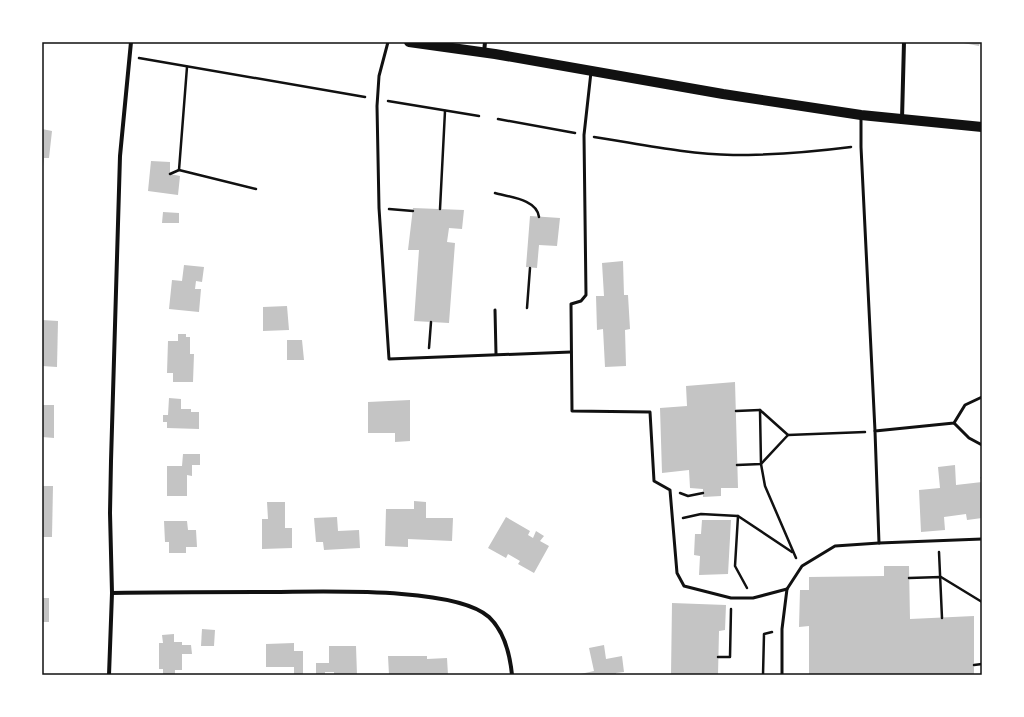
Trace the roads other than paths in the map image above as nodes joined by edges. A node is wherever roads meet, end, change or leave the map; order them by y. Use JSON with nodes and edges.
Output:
{"nodes":[{"id":1,"x":131,"y":42,"type":"edge"},
{"id":2,"x":388,"y":42,"type":"edge"},
{"id":3,"x":409,"y":42,"type":"edge"},
{"id":4,"x":485,"y":42,"type":"edge"},
{"id":5,"x":904,"y":42,"type":"edge"},
{"id":6,"x":484,"y":53,"type":"junction"},
{"id":7,"x":591,"y":70,"type":"junction"},
{"id":8,"x":861,"y":115,"type":"junction"},
{"id":9,"x":902,"y":119,"type":"junction"},
{"id":10,"x":982,"y":128,"type":"edge"},
{"id":11,"x":495,"y":310,"type":"dead end"},
{"id":12,"x":571,"y":352,"type":"junction"},
{"id":13,"x":496,"y":354,"type":"junction"},
{"id":14,"x":982,"y":397,"type":"edge"},
{"id":15,"x":954,"y":423,"type":"junction"},
{"id":16,"x":876,"y":431,"type":"junction"},
{"id":17,"x":982,"y":445,"type":"edge"},
{"id":18,"x":982,"y":539,"type":"edge"},
{"id":19,"x":879,"y":544,"type":"junction"},
{"id":20,"x":787,"y":589,"type":"junction"},
{"id":21,"x":112,"y":593,"type":"junction"},
{"id":22,"x":109,"y":675,"type":"edge"},
{"id":23,"x":512,"y":675,"type":"edge"},
{"id":24,"x":782,"y":675,"type":"edge"}],
"edges":[{"from":1,"to":21,"type":"street"},
{"from":2,"to":13,"type":"lane"},
{"from":3,"to":6,"type":"main road"},
{"from":4,"to":6,"type":"street"},
{"from":5,"to":9,"type":"street"},
{"from":6,"to":7,"type":"main road"},
{"from":7,"to":8,"type":"main road"},
{"from":7,"to":12,"type":"lane"},
{"from":8,"to":9,"type":"main road"},
{"from":8,"to":16,"type":"lane"},
{"from":9,"to":10,"type":"main road"},
{"from":11,"to":13,"type":"lane"},
{"from":12,"to":13,"type":"lane"},
{"from":12,"to":20,"type":"lane"},
{"from":14,"to":15,"type":"lane"},
{"from":15,"to":16,"type":"lane"},
{"from":15,"to":17,"type":"lane"},
{"from":16,"to":19,"type":"lane"},
{"from":18,"to":19,"type":"lane"},
{"from":19,"to":20,"type":"lane"},
{"from":20,"to":24,"type":"lane"},
{"from":21,"to":22,"type":"street"},
{"from":21,"to":23,"type":"street"}]}
